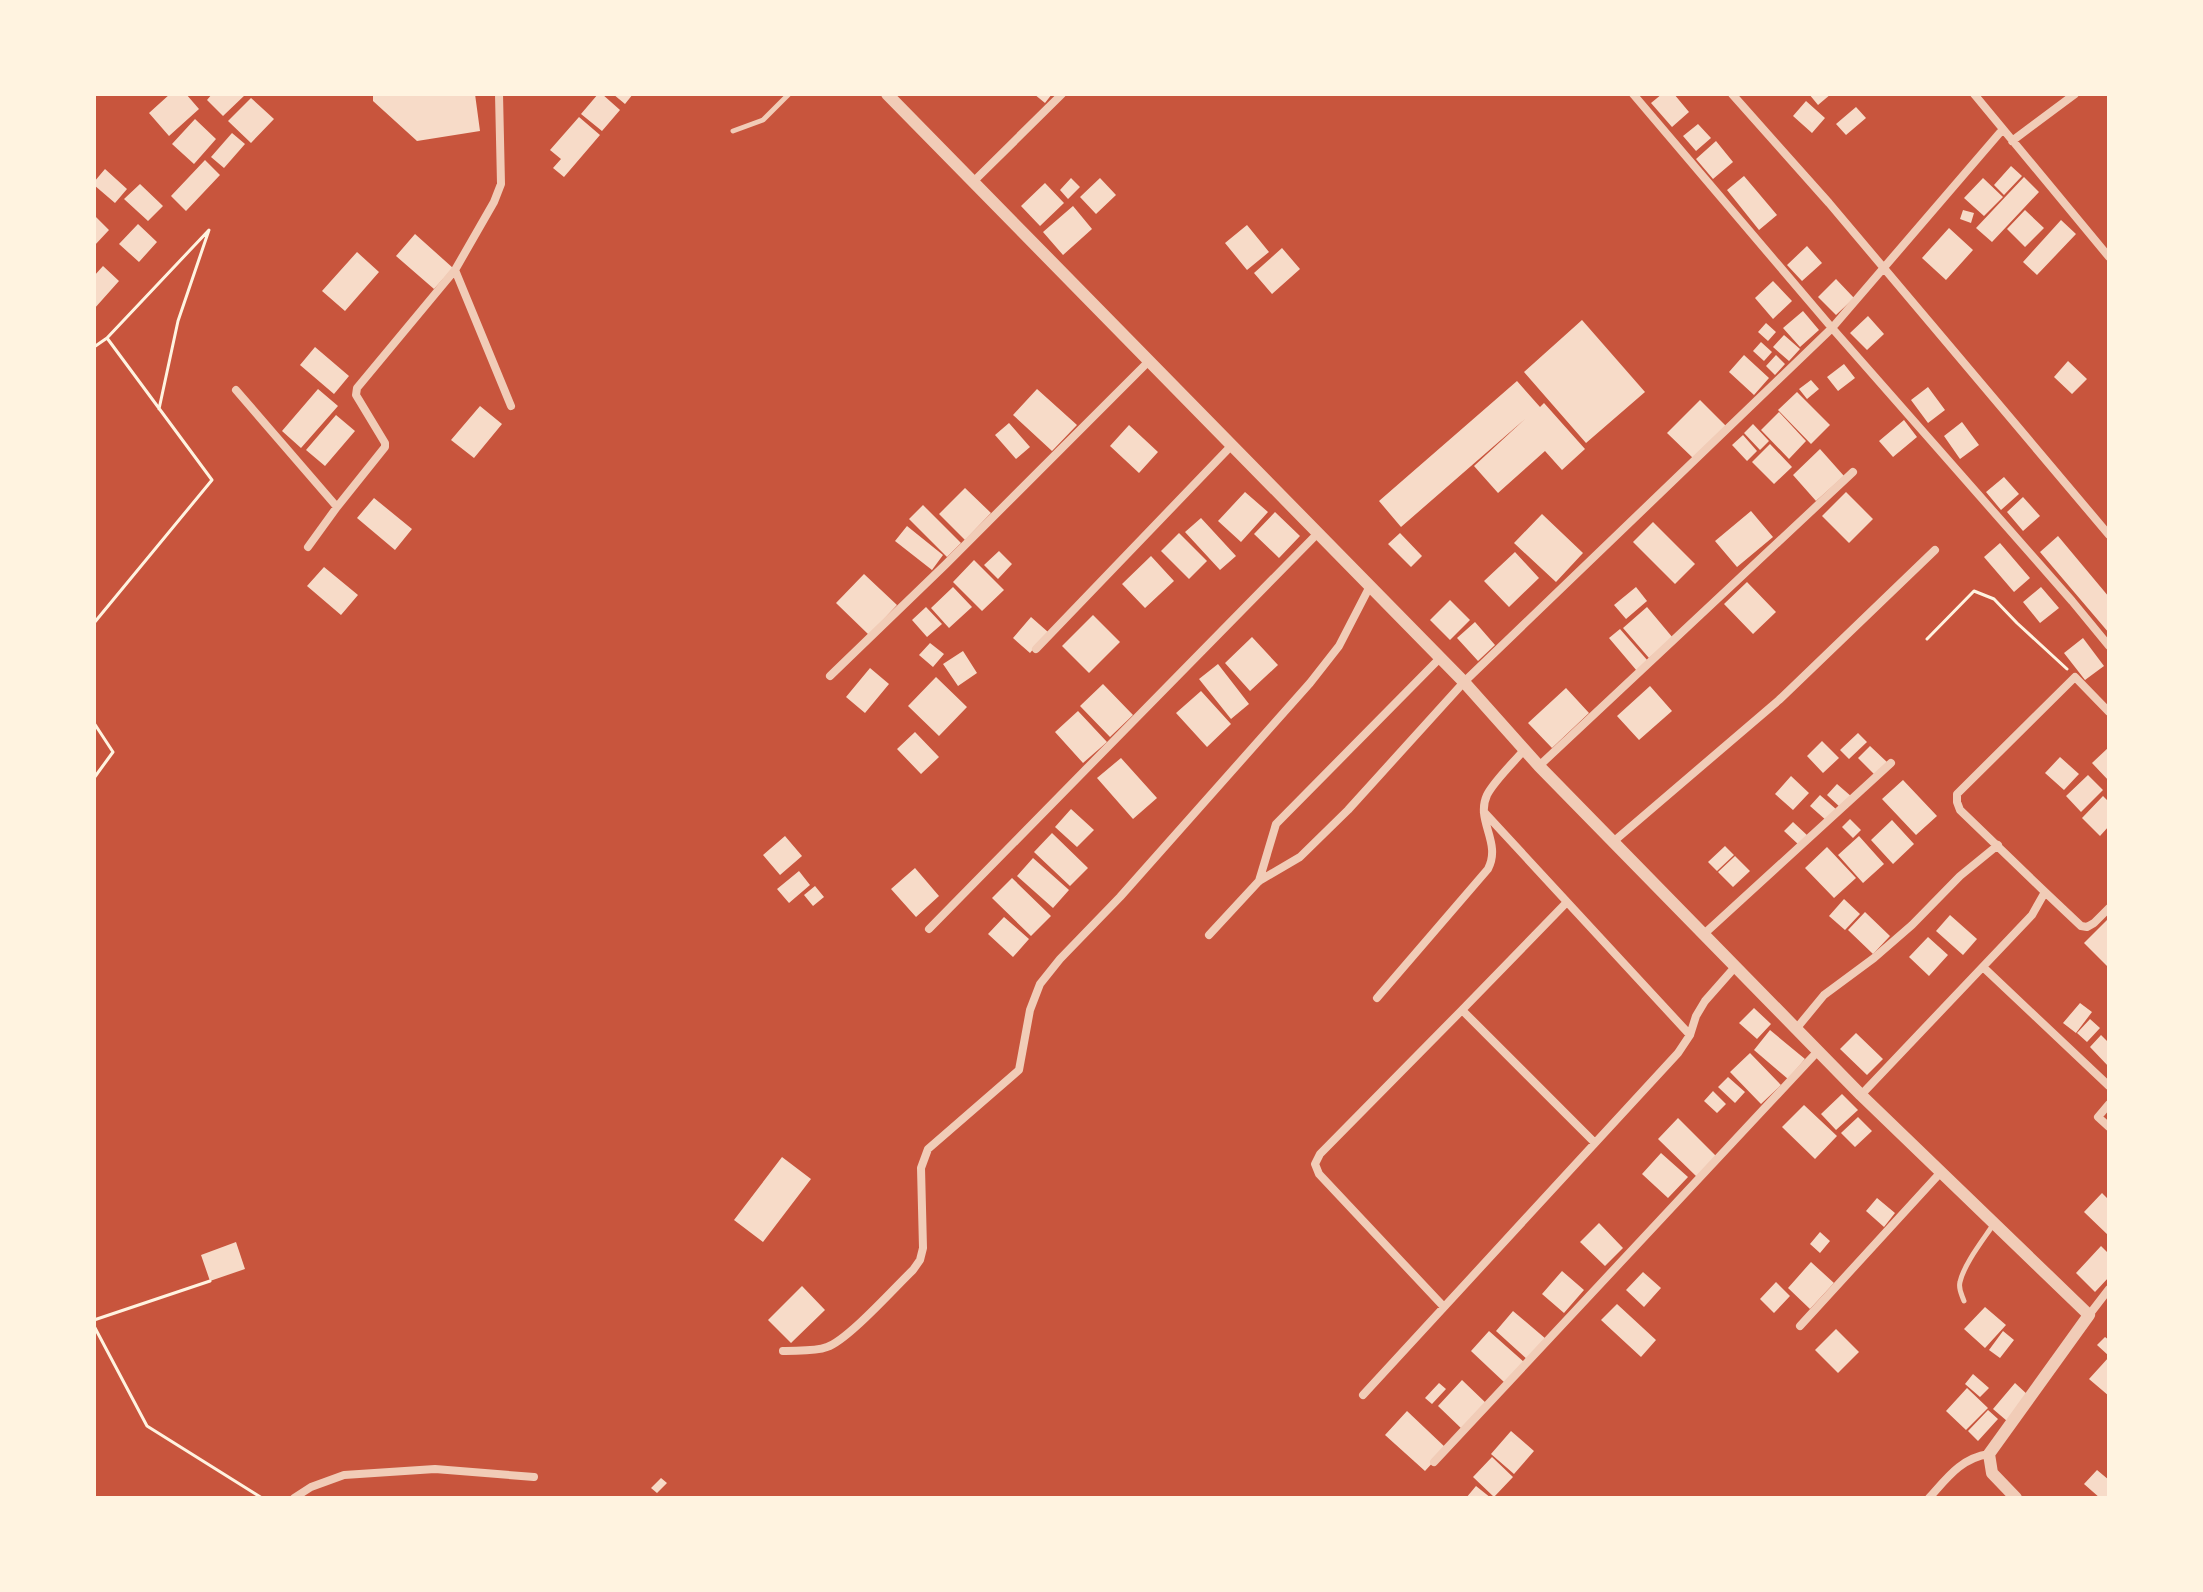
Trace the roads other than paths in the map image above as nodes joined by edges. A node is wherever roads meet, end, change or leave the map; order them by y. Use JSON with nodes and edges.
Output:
{"nodes":[{"id":1,"x":499,"y":94,"type":"edge"},
{"id":2,"x":789,"y":94,"type":"edge"},
{"id":3,"x":887,"y":94,"type":"edge"},
{"id":4,"x":1062,"y":94,"type":"edge"},
{"id":5,"x":1633,"y":94,"type":"edge"},
{"id":6,"x":1732,"y":94,"type":"edge"},
{"id":7,"x":1974,"y":94,"type":"edge"},
{"id":8,"x":2075,"y":94,"type":"edge"},
{"id":9,"x":2003,"y":129,"type":"junction"},
{"id":10,"x":733,"y":131,"type":"dead end"},
{"id":11,"x":2012,"y":141,"type":"junction"},
{"id":12,"x":973,"y":182,"type":"junction"},
{"id":13,"x":2109,"y":257,"type":"edge"},
{"id":14,"x":1883,"y":269,"type":"junction"},
{"id":15,"x":455,"y":270,"type":"junction"},
{"id":16,"x":1832,"y":328,"type":"junction"},
{"id":17,"x":1149,"y":361,"type":"junction"},
{"id":18,"x":236,"y":390,"type":"dead end"},
{"id":19,"x":511,"y":406,"type":"dead end"},
{"id":20,"x":1232,"y":445,"type":"junction"},
{"id":21,"x":1853,"y":472,"type":"dead end"},
{"id":22,"x":337,"y":507,"type":"junction"},
{"id":23,"x":1318,"y":533,"type":"junction"},
{"id":24,"x":2109,"y":535,"type":"edge"},
{"id":25,"x":308,"y":547,"type":"dead end"},
{"id":26,"x":1935,"y":550,"type":"dead end"},
{"id":27,"x":1370,"y":586,"type":"junction"},
{"id":28,"x":2109,"y":646,"type":"edge"},
{"id":29,"x":1036,"y":649,"type":"dead end"},
{"id":30,"x":1440,"y":658,"type":"junction"},
{"id":31,"x":830,"y":676,"type":"dead end"},
{"id":32,"x":1464,"y":682,"type":"junction"},
{"id":33,"x":2109,"y":712,"type":"edge"},
{"id":34,"x":1524,"y":750,"type":"junction"},
{"id":35,"x":1891,"y":763,"type":"dead end"},
{"id":36,"x":1539,"y":766,"type":"junction"},
{"id":37,"x":1483,"y":811,"type":"junction"},
{"id":38,"x":1613,"y":842,"type":"junction"},
{"id":39,"x":1998,"y":845,"type":"junction"},
{"id":40,"x":1259,"y":881,"type":"junction"},
{"id":41,"x":2045,"y":892,"type":"junction"},
{"id":42,"x":1567,"y":902,"type":"junction"},
{"id":43,"x":2109,"y":908,"type":"edge"},
{"id":44,"x":929,"y":929,"type":"dead end"},
{"id":45,"x":1704,"y":934,"type":"junction"},
{"id":46,"x":1209,"y":935,"type":"dead end"},
{"id":47,"x":1735,"y":967,"type":"junction"},
{"id":48,"x":1983,"y":967,"type":"junction"},
{"id":49,"x":1377,"y":998,"type":"dead end"},
{"id":50,"x":1462,"y":1010,"type":"junction"},
{"id":51,"x":1796,"y":1029,"type":"junction"},
{"id":52,"x":1690,"y":1035,"type":"junction"},
{"id":53,"x":1818,"y":1051,"type":"junction"},
{"id":54,"x":2109,"y":1086,"type":"edge"},
{"id":55,"x":1861,"y":1095,"type":"junction"},
{"id":56,"x":2109,"y":1104,"type":"edge"},
{"id":57,"x":2109,"y":1127,"type":"edge"},
{"id":58,"x":1595,"y":1143,"type":"junction"},
{"id":59,"x":1941,"y":1172,"type":"junction"},
{"id":60,"x":1994,"y":1224,"type":"junction"},
{"id":61,"x":2109,"y":1289,"type":"edge"},
{"id":62,"x":2100,"y":1299,"type":"junction"},
{"id":63,"x":1964,"y":1301,"type":"dead end"},
{"id":64,"x":1444,"y":1307,"type":"junction"},
{"id":65,"x":2109,"y":1307,"type":"edge"},
{"id":66,"x":2089,"y":1315,"type":"junction"},
{"id":67,"x":1800,"y":1326,"type":"dead end"},
{"id":68,"x":783,"y":1351,"type":"dead end"},
{"id":69,"x":1363,"y":1395,"type":"dead end"},
{"id":70,"x":1989,"y":1454,"type":"junction"},
{"id":71,"x":1434,"y":1462,"type":"dead end"},
{"id":72,"x":534,"y":1477,"type":"dead end"},
{"id":73,"x":294,"y":1498,"type":"edge"},
{"id":74,"x":1929,"y":1498,"type":"edge"},
{"id":75,"x":2016,"y":1498,"type":"edge"}],
"edges":[{"from":1,"to":15,"type":"street"},
{"from":2,"to":10,"type":"lane"},
{"from":3,"to":12,"type":"street"},
{"from":4,"to":12,"type":"street"},
{"from":5,"to":16,"type":"street"},
{"from":6,"to":14,"type":"street"},
{"from":7,"to":9,"type":"street"},
{"from":8,"to":11,"type":"street"},
{"from":9,"to":11,"type":"street"},
{"from":9,"to":14,"type":"street"},
{"from":11,"to":13,"type":"street"},
{"from":12,"to":17,"type":"street"},
{"from":14,"to":16,"type":"street"},
{"from":14,"to":24,"type":"street"},
{"from":15,"to":19,"type":"street"},
{"from":15,"to":22,"type":"street"},
{"from":16,"to":28,"type":"street"},
{"from":16,"to":32,"type":"street"},
{"from":17,"to":20,"type":"street"},
{"from":17,"to":31,"type":"street"},
{"from":18,"to":22,"type":"street"},
{"from":20,"to":23,"type":"street"},
{"from":20,"to":29,"type":"street"},
{"from":21,"to":36,"type":"street"},
{"from":22,"to":25,"type":"street"},
{"from":23,"to":27,"type":"street"},
{"from":23,"to":44,"type":"street"},
{"from":26,"to":38,"type":"street"},
{"from":27,"to":30,"type":"street"},
{"from":27,"to":68,"type":"street"},
{"from":30,"to":32,"type":"street"},
{"from":30,"to":40,"type":"street"},
{"from":32,"to":34,"type":"street"},
{"from":32,"to":40,"type":"street"},
{"from":33,"to":39,"type":"street"},
{"from":34,"to":36,"type":"street"},
{"from":34,"to":37,"type":"street"},
{"from":35,"to":45,"type":"street"},
{"from":36,"to":38,"type":"street"},
{"from":37,"to":42,"type":"street"},
{"from":37,"to":49,"type":"street"},
{"from":38,"to":45,"type":"street"},
{"from":39,"to":41,"type":"street"},
{"from":39,"to":51,"type":"street"},
{"from":40,"to":46,"type":"street"},
{"from":41,"to":43,"type":"street"},
{"from":41,"to":48,"type":"street"},
{"from":42,"to":50,"type":"street"},
{"from":42,"to":52,"type":"street"},
{"from":45,"to":47,"type":"street"},
{"from":47,"to":51,"type":"street"},
{"from":47,"to":52,"type":"street"},
{"from":48,"to":54,"type":"street"},
{"from":48,"to":55,"type":"street"},
{"from":50,"to":58,"type":"street"},
{"from":50,"to":64,"type":"street"},
{"from":51,"to":53,"type":"street"},
{"from":52,"to":58,"type":"street"},
{"from":53,"to":55,"type":"street"},
{"from":53,"to":71,"type":"street"},
{"from":55,"to":59,"type":"street"},
{"from":56,"to":57,"type":"street"},
{"from":58,"to":64,"type":"street"},
{"from":59,"to":60,"type":"street"},
{"from":59,"to":67,"type":"street"},
{"from":60,"to":63,"type":"lane"},
{"from":60,"to":66,"type":"street"},
{"from":61,"to":62,"type":"street"},
{"from":62,"to":65,"type":"street"},
{"from":62,"to":66,"type":"street"},
{"from":64,"to":69,"type":"street"},
{"from":66,"to":70,"type":"street"},
{"from":70,"to":74,"type":"street"},
{"from":70,"to":75,"type":"street"},
{"from":72,"to":73,"type":"street"}]}
